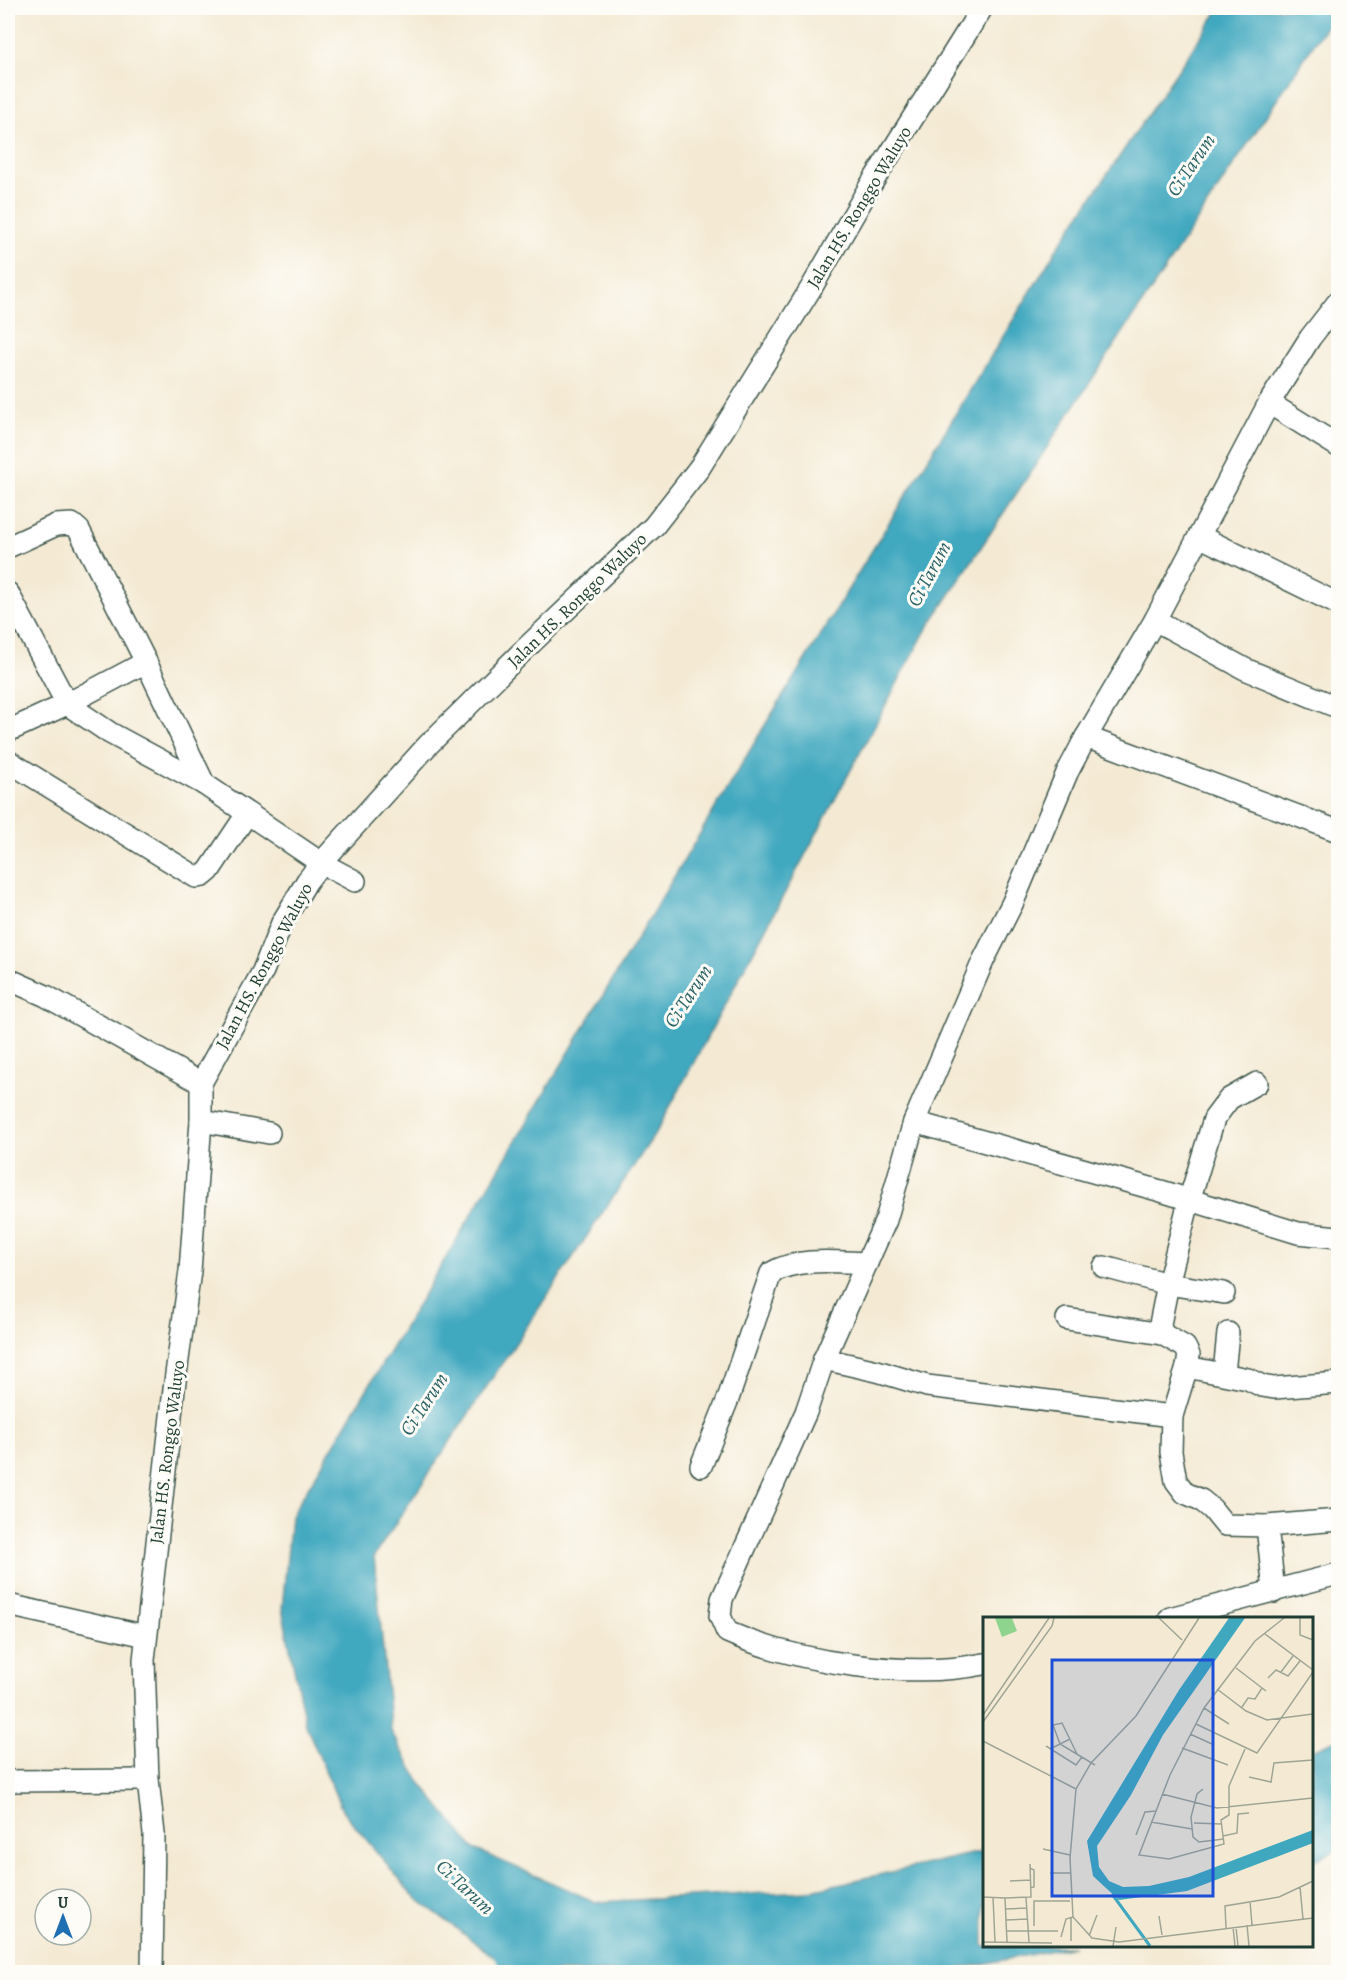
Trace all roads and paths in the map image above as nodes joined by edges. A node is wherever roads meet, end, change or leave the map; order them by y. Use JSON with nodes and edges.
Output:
{"nodes":[{"id":1,"x":982,"y":8,"type":"edge"},
{"id":2,"x":1338,"y":302,"type":"edge"},
{"id":3,"x":1269,"y":403,"type":"junction"},
{"id":4,"x":1338,"y":446,"type":"edge"},
{"id":5,"x":1199,"y":536,"type":"junction"},
{"id":6,"x":8,"y":547,"type":"edge"},
{"id":7,"x":8,"y":593,"type":"edge"},
{"id":8,"x":1338,"y":604,"type":"edge"},
{"id":9,"x":1155,"y":620,"type":"junction"},
{"id":10,"x":146,"y":662,"type":"junction"},
{"id":11,"x":66,"y":704,"type":"junction"},
{"id":12,"x":1332,"y":705,"type":"dead end"},
{"id":13,"x":8,"y":731,"type":"edge"},
{"id":14,"x":1086,"y":737,"type":"junction"},
{"id":15,"x":8,"y":760,"type":"edge"},
{"id":16,"x":204,"y":784,"type":"junction"},
{"id":17,"x":247,"y":814,"type":"junction"},
{"id":18,"x":1338,"y":831,"type":"edge"},
{"id":19,"x":321,"y":863,"type":"junction"},
{"id":20,"x":355,"y":881,"type":"dead end"},
{"id":21,"x":8,"y":979,"type":"edge"},
{"id":22,"x":201,"y":1083,"type":"junction"},
{"id":23,"x":1257,"y":1083,"type":"dead end"},
{"id":24,"x":201,"y":1121,"type":"junction"},
{"id":25,"x":914,"y":1122,"type":"junction"},
{"id":26,"x":269,"y":1133,"type":"dead end"},
{"id":27,"x":1189,"y":1201,"type":"junction"},
{"id":28,"x":1338,"y":1237,"type":"edge"},
{"id":29,"x":867,"y":1263,"type":"junction"},
{"id":30,"x":1104,"y":1267,"type":"dead end"},
{"id":31,"x":1168,"y":1284,"type":"junction"},
{"id":32,"x":1224,"y":1293,"type":"dead end"},
{"id":33,"x":1067,"y":1319,"type":"dead end"},
{"id":34,"x":1228,"y":1333,"type":"dead end"},
{"id":35,"x":1162,"y":1334,"type":"junction"},
{"id":36,"x":824,"y":1359,"type":"junction"},
{"id":37,"x":1187,"y":1367,"type":"junction"},
{"id":38,"x":1224,"y":1373,"type":"junction"},
{"id":39,"x":1338,"y":1383,"type":"edge"},
{"id":40,"x":1172,"y":1416,"type":"junction"},
{"id":41,"x":701,"y":1466,"type":"dead end"},
{"id":42,"x":1338,"y":1520,"type":"edge"},
{"id":43,"x":1267,"y":1526,"type":"junction"},
{"id":44,"x":1338,"y":1574,"type":"edge"},
{"id":45,"x":1274,"y":1592,"type":"junction"},
{"id":46,"x":8,"y":1605,"type":"edge"},
{"id":47,"x":1174,"y":1617,"type":"edge"},
{"id":48,"x":146,"y":1636,"type":"junction"},
{"id":49,"x":983,"y":1664,"type":"edge"},
{"id":50,"x":148,"y":1780,"type":"junction"},
{"id":51,"x":8,"y":1781,"type":"edge"},
{"id":52,"x":152,"y":1972,"type":"edge"}],
"edges":[{"from":1,"to":19,"type":"street","name":"Jalan HS. Ronggo Waluyo"},
{"from":2,"to":3,"type":"street"},
{"from":3,"to":4,"type":"street"},
{"from":3,"to":5,"type":"street"},
{"from":5,"to":8,"type":"street"},
{"from":5,"to":9,"type":"street"},
{"from":6,"to":10,"type":"street"},
{"from":7,"to":11,"type":"street"},
{"from":9,"to":12,"type":"street"},
{"from":9,"to":14,"type":"street"},
{"from":10,"to":11,"type":"street"},
{"from":10,"to":16,"type":"street"},
{"from":11,"to":13,"type":"street"},
{"from":11,"to":16,"type":"street"},
{"from":14,"to":18,"type":"street"},
{"from":14,"to":25,"type":"street"},
{"from":15,"to":17,"type":"street"},
{"from":16,"to":17,"type":"street"},
{"from":17,"to":19,"type":"street"},
{"from":19,"to":20,"type":"street"},
{"from":19,"to":22,"type":"street","name":"Jalan HS. Ronggo Waluyo"},
{"from":21,"to":22,"type":"street"},
{"from":22,"to":24,"type":"street","name":"Jalan HS. Ronggo Waluyo"},
{"from":23,"to":27,"type":"street"},
{"from":24,"to":26,"type":"street"},
{"from":24,"to":48,"type":"street","name":"Jalan HS. Ronggo Waluyo"},
{"from":25,"to":27,"type":"street"},
{"from":25,"to":29,"type":"street"},
{"from":27,"to":28,"type":"street"},
{"from":27,"to":31,"type":"street"},
{"from":29,"to":36,"type":"street"},
{"from":29,"to":41,"type":"street"},
{"from":30,"to":31,"type":"street"},
{"from":31,"to":32,"type":"street"},
{"from":31,"to":35,"type":"street"},
{"from":33,"to":35,"type":"street"},
{"from":34,"to":38,"type":"street"},
{"from":35,"to":37,"type":"street"},
{"from":36,"to":40,"type":"street"},
{"from":36,"to":49,"type":"street"},
{"from":37,"to":38,"type":"street"},
{"from":37,"to":40,"type":"street"},
{"from":38,"to":39,"type":"street"},
{"from":40,"to":43,"type":"street"},
{"from":42,"to":43,"type":"street"},
{"from":43,"to":45,"type":"street"},
{"from":44,"to":45,"type":"street"},
{"from":45,"to":47,"type":"street"},
{"from":46,"to":48,"type":"street"},
{"from":48,"to":50,"type":"street","name":"Jalan HS. Ronggo Waluyo"},
{"from":50,"to":51,"type":"street"},
{"from":50,"to":52,"type":"street","name":"Jalan HS. Ronggo Waluyo"}]}
